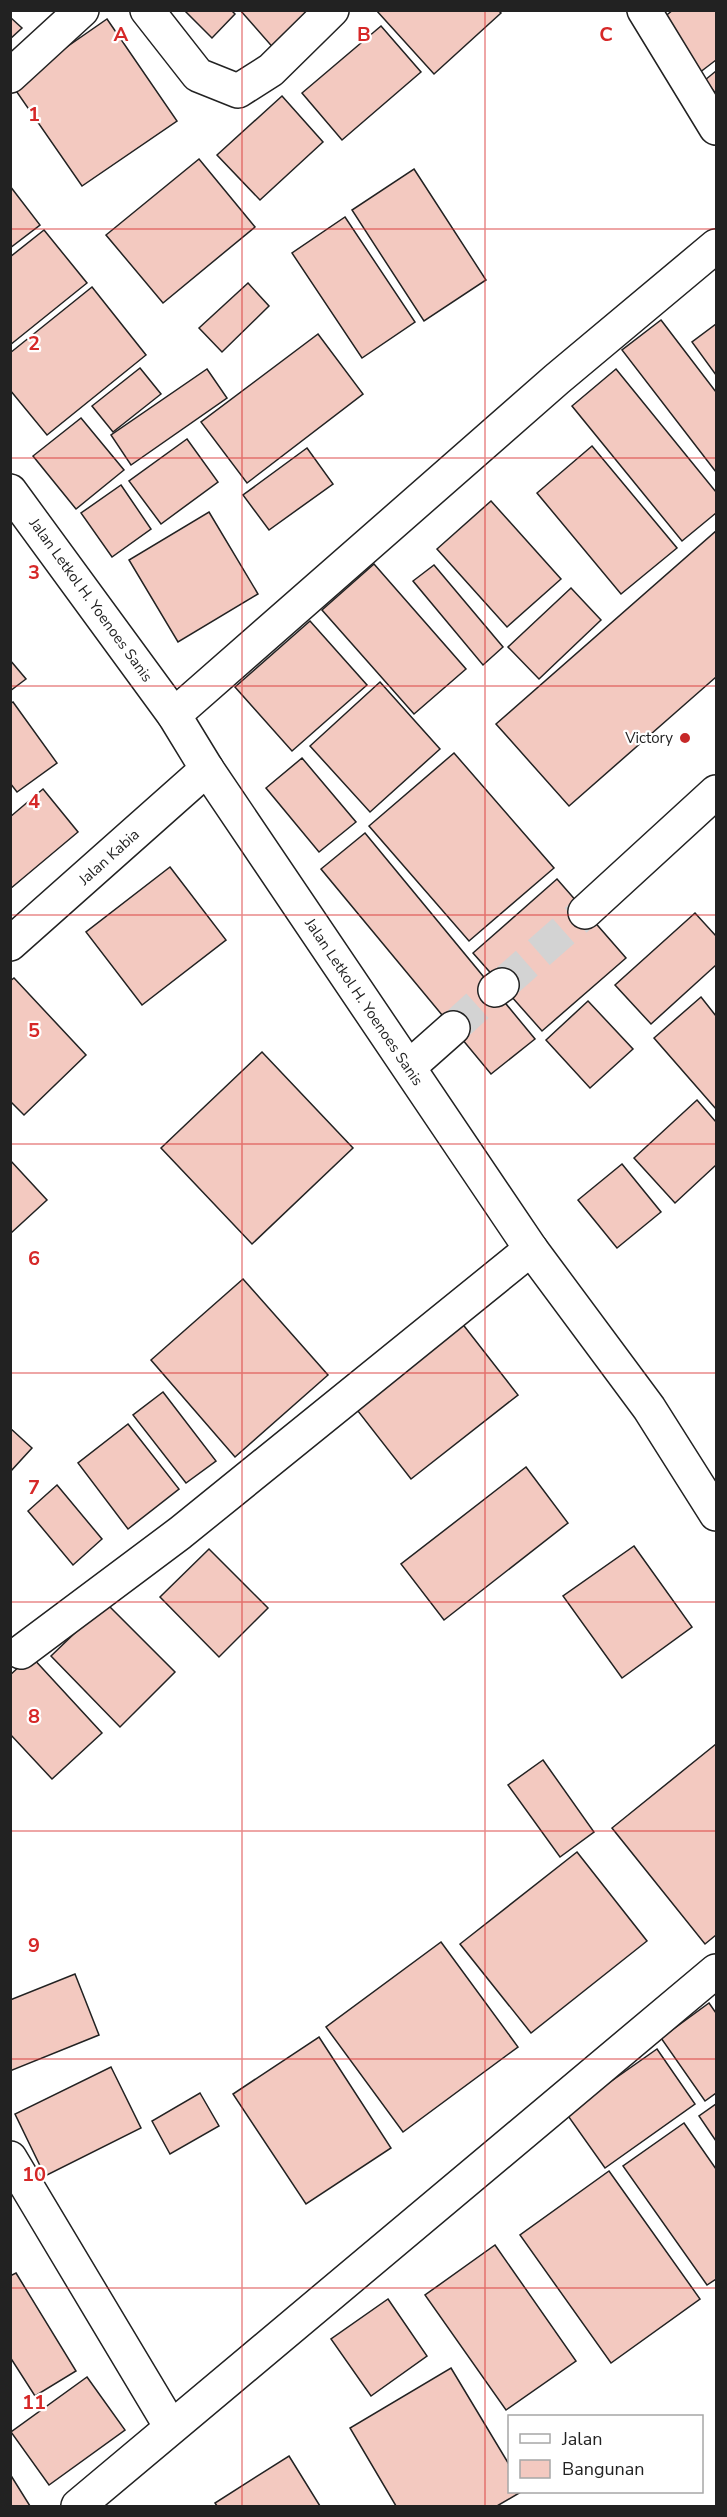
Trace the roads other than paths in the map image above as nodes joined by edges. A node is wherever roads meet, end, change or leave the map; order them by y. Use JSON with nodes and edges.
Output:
{"nodes":[{"id":1,"x":82,"y":10,"type":"edge"},
{"id":2,"x":147,"y":10,"type":"edge"},
{"id":3,"x":332,"y":10,"type":"edge"},
{"id":4,"x":644,"y":10,"type":"edge"},
{"id":5,"x":10,"y":76,"type":"edge"},
{"id":6,"x":717,"y":128,"type":"edge"},
{"id":7,"x":717,"y":246,"type":"edge"},
{"id":8,"x":10,"y":491,"type":"edge"},
{"id":9,"x":174,"y":715,"type":"junction"},
{"id":10,"x":207,"y":769,"type":"junction"},
{"id":11,"x":717,"y":792,"type":"edge"},
{"id":12,"x":585,"y":912,"type":"tunnel mouth"},
{"id":13,"x":10,"y":944,"type":"edge"},
{"id":14,"x":453,"y":1028,"type":"tunnel mouth"},
{"id":15,"x":409,"y":1067,"type":"junction"},
{"id":16,"x":531,"y":1249,"type":"junction"},
{"id":17,"x":717,"y":1514,"type":"edge"},
{"id":18,"x":21,"y":1652,"type":"dead end"},
{"id":19,"x":717,"y":1971,"type":"edge"},
{"id":20,"x":10,"y":2158,"type":"edge"},
{"id":21,"x":171,"y":2427,"type":"junction"},
{"id":22,"x":78,"y":2506,"type":"edge"}],
"edges":[{"from":1,"to":5,"type":"street"},
{"from":2,"to":3,"type":"street"},
{"from":4,"to":6,"type":"street"},
{"from":7,"to":9,"type":"street"},
{"from":8,"to":9,"type":"street","name":"Jalan Letkol H. Yoenoes Sanis"},
{"from":9,"to":10,"type":"street","name":"Jalan Letkol H. Yoenoes Sanis"},
{"from":10,"to":13,"type":"street","name":"Jalan Kabia"},
{"from":10,"to":15,"type":"street","name":"Jalan Letkol H. Yoenoes Sanis"},
{"from":11,"to":12,"type":"street"},
{"from":14,"to":15,"type":"street"},
{"from":15,"to":16,"type":"street","name":"Jalan Letkol H. Yoenoes Sanis"},
{"from":16,"to":17,"type":"street","name":"Jalan Letkol H. Yoenoes Sanis"},
{"from":16,"to":18,"type":"street"},
{"from":19,"to":21,"type":"street"},
{"from":20,"to":21,"type":"street"},
{"from":21,"to":22,"type":"street"}]}
